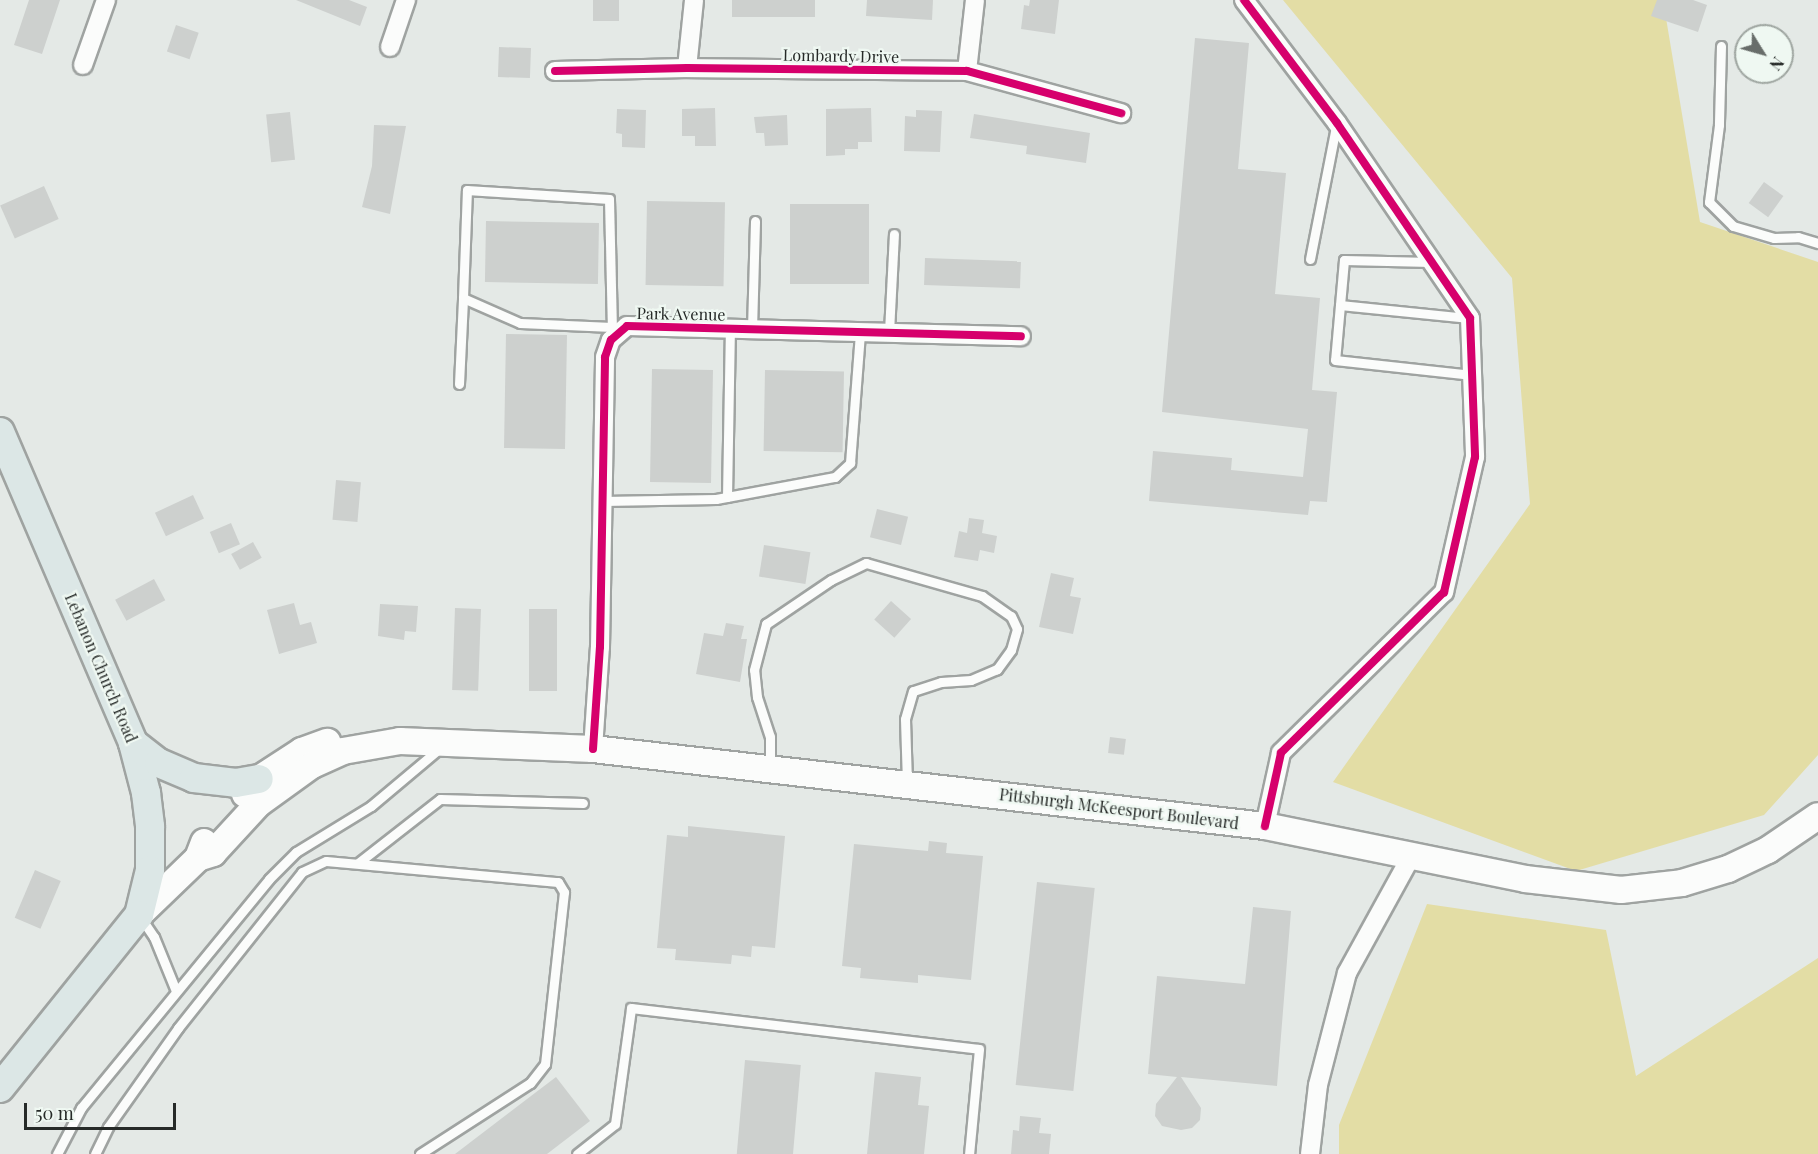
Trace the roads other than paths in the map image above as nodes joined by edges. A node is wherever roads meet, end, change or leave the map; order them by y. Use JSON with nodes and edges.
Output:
{"nodes":[{"id":1,"x":106,"y":0,"type":"edge"},
{"id":2,"x":406,"y":0,"type":"edge"},
{"id":3,"x":694,"y":0,"type":"edge"},
{"id":4,"x":975,"y":0,"type":"edge"},
{"id":5,"x":1244,"y":0,"type":"edge"},
{"id":6,"x":1721,"y":46,"type":"dead end"},
{"id":7,"x":390,"y":47,"type":"dead end"},
{"id":8,"x":83,"y":65,"type":"dead end"},
{"id":9,"x":687,"y":68,"type":"junction"},
{"id":10,"x":555,"y":71,"type":"dead end"},
{"id":11,"x":967,"y":71,"type":"junction"},
{"id":12,"x":1121,"y":113,"type":"dead end"},
{"id":13,"x":1337,"y":123,"type":"junction"},
{"id":14,"x":755,"y":221,"type":"dead end"},
{"id":15,"x":894,"y":234,"type":"dead end"},
{"id":16,"x":1818,"y":243,"type":"edge"},
{"id":17,"x":1310,"y":259,"type":"dead end"},
{"id":18,"x":1431,"y":262,"type":"junction"},
{"id":19,"x":464,"y":298,"type":"junction"},
{"id":20,"x":1340,"y":304,"type":"junction"},
{"id":21,"x":1470,"y":318,"type":"junction"},
{"id":22,"x":730,"y":329,"type":"junction"},
{"id":23,"x":752,"y":329,"type":"junction"},
{"id":24,"x":860,"y":332,"type":"junction"},
{"id":25,"x":611,"y":333,"type":"junction"},
{"id":26,"x":889,"y":333,"type":"junction"},
{"id":27,"x":1021,"y":336,"type":"dead end"},
{"id":28,"x":1472,"y":375,"type":"junction"},
{"id":29,"x":459,"y":384,"type":"dead end"},
{"id":30,"x":0,"y":432,"type":"edge"},
{"id":31,"x":727,"y":497,"type":"junction"},
{"id":32,"x":603,"y":501,"type":"junction"},
{"id":33,"x":400,"y":741,"type":"junction"},
{"id":34,"x":133,"y":743,"type":"junction"},
{"id":35,"x":446,"y":743,"type":"junction"},
{"id":36,"x":593,"y":749,"type":"junction"},
{"id":37,"x":770,"y":769,"type":"junction"},
{"id":38,"x":259,"y":779,"type":"junction"},
{"id":39,"x":907,"y":784,"type":"junction"},
{"id":40,"x":584,"y":803,"type":"dead end"},
{"id":41,"x":1818,"y":816,"type":"edge"},
{"id":42,"x":1265,"y":826,"type":"junction"},
{"id":43,"x":1412,"y":855,"type":"junction"},
{"id":44,"x":198,"y":858,"type":"junction"},
{"id":45,"x":358,"y":863,"type":"junction"},
{"id":46,"x":139,"y":915,"type":"junction"},
{"id":47,"x":176,"y":991,"type":"junction"},
{"id":48,"x":0,"y":1088,"type":"edge"},
{"id":49,"x":57,"y":1154,"type":"edge"},
{"id":50,"x":95,"y":1154,"type":"edge"},
{"id":51,"x":420,"y":1154,"type":"edge"},
{"id":52,"x":577,"y":1154,"type":"edge"},
{"id":53,"x":969,"y":1154,"type":"edge"},
{"id":54,"x":1310,"y":1154,"type":"edge"}],
"edges":[{"from":1,"to":8,"type":"street"},
{"from":2,"to":7,"type":"street"},
{"from":3,"to":9,"type":"street"},
{"from":4,"to":11,"type":"street"},
{"from":5,"to":13,"type":"street"},
{"from":6,"to":16,"type":"lane"},
{"from":9,"to":10,"type":"street","name":"Lombardy Drive"},
{"from":9,"to":11,"type":"street","name":"Lombardy Drive"},
{"from":11,"to":12,"type":"street","name":"Lombardy Drive"},
{"from":13,"to":17,"type":"lane"},
{"from":13,"to":18,"type":"street"},
{"from":14,"to":23,"type":"lane"},
{"from":15,"to":26,"type":"lane"},
{"from":18,"to":20,"type":"lane"},
{"from":18,"to":21,"type":"street"},
{"from":19,"to":25,"type":"lane"},
{"from":19,"to":25,"type":"lane"},
{"from":19,"to":29,"type":"lane"},
{"from":20,"to":21,"type":"lane"},
{"from":20,"to":28,"type":"lane"},
{"from":21,"to":28,"type":"street"},
{"from":22,"to":23,"type":"street","name":"Park Avenue"},
{"from":22,"to":25,"type":"street","name":"Park Avenue"},
{"from":22,"to":31,"type":"lane"},
{"from":23,"to":24,"type":"street","name":"Park Avenue"},
{"from":24,"to":26,"type":"street","name":"Park Avenue"},
{"from":24,"to":31,"type":"lane"},
{"from":25,"to":32,"type":"street"},
{"from":26,"to":27,"type":"street","name":"Park Avenue"},
{"from":28,"to":42,"type":"street"},
{"from":30,"to":34,"type":"main road","name":"Lebanon Church Road"},
{"from":31,"to":32,"type":"lane"},
{"from":32,"to":36,"type":"street"},
{"from":33,"to":35,"type":"main road","name":"Pittsburgh McKeesport Boulevard"},
{"from":33,"to":38,"type":"main road","name":"Pittsburgh McKeesport Boulevard"},
{"from":33,"to":44,"type":"main road","name":"Pittsburgh McKeesport Boulevard"},
{"from":34,"to":38,"type":"main road"},
{"from":34,"to":46,"type":"main road","name":"Lebanon Church Road"},
{"from":35,"to":36,"type":"main road","name":"Pittsburgh McKeesport Boulevard"},
{"from":35,"to":47,"type":"lane"},
{"from":36,"to":37,"type":"main road","name":"Pittsburgh McKeesport Boulevard"},
{"from":37,"to":39,"type":"main road","name":"Pittsburgh McKeesport Boulevard"},
{"from":37,"to":39,"type":"lane"},
{"from":38,"to":44,"type":"main road","name":"Pittsburgh McKeesport Boulevard"},
{"from":39,"to":42,"type":"main road","name":"Pittsburgh McKeesport Boulevard"},
{"from":40,"to":45,"type":"lane"},
{"from":41,"to":43,"type":"main road","name":"Pittsburgh McKeesport Boulevard"},
{"from":42,"to":43,"type":"main road","name":"Pittsburgh McKeesport Boulevard"},
{"from":43,"to":54,"type":"street"},
{"from":44,"to":46,"type":"main road","name":"Pittsburgh McKeesport Boulevard"},
{"from":45,"to":50,"type":"lane"},
{"from":45,"to":51,"type":"lane"},
{"from":46,"to":47,"type":"lane"},
{"from":46,"to":48,"type":"main road","name":"Pittsburgh McKeesport Boulevard"},
{"from":47,"to":49,"type":"lane"},
{"from":52,"to":53,"type":"lane"}]}
